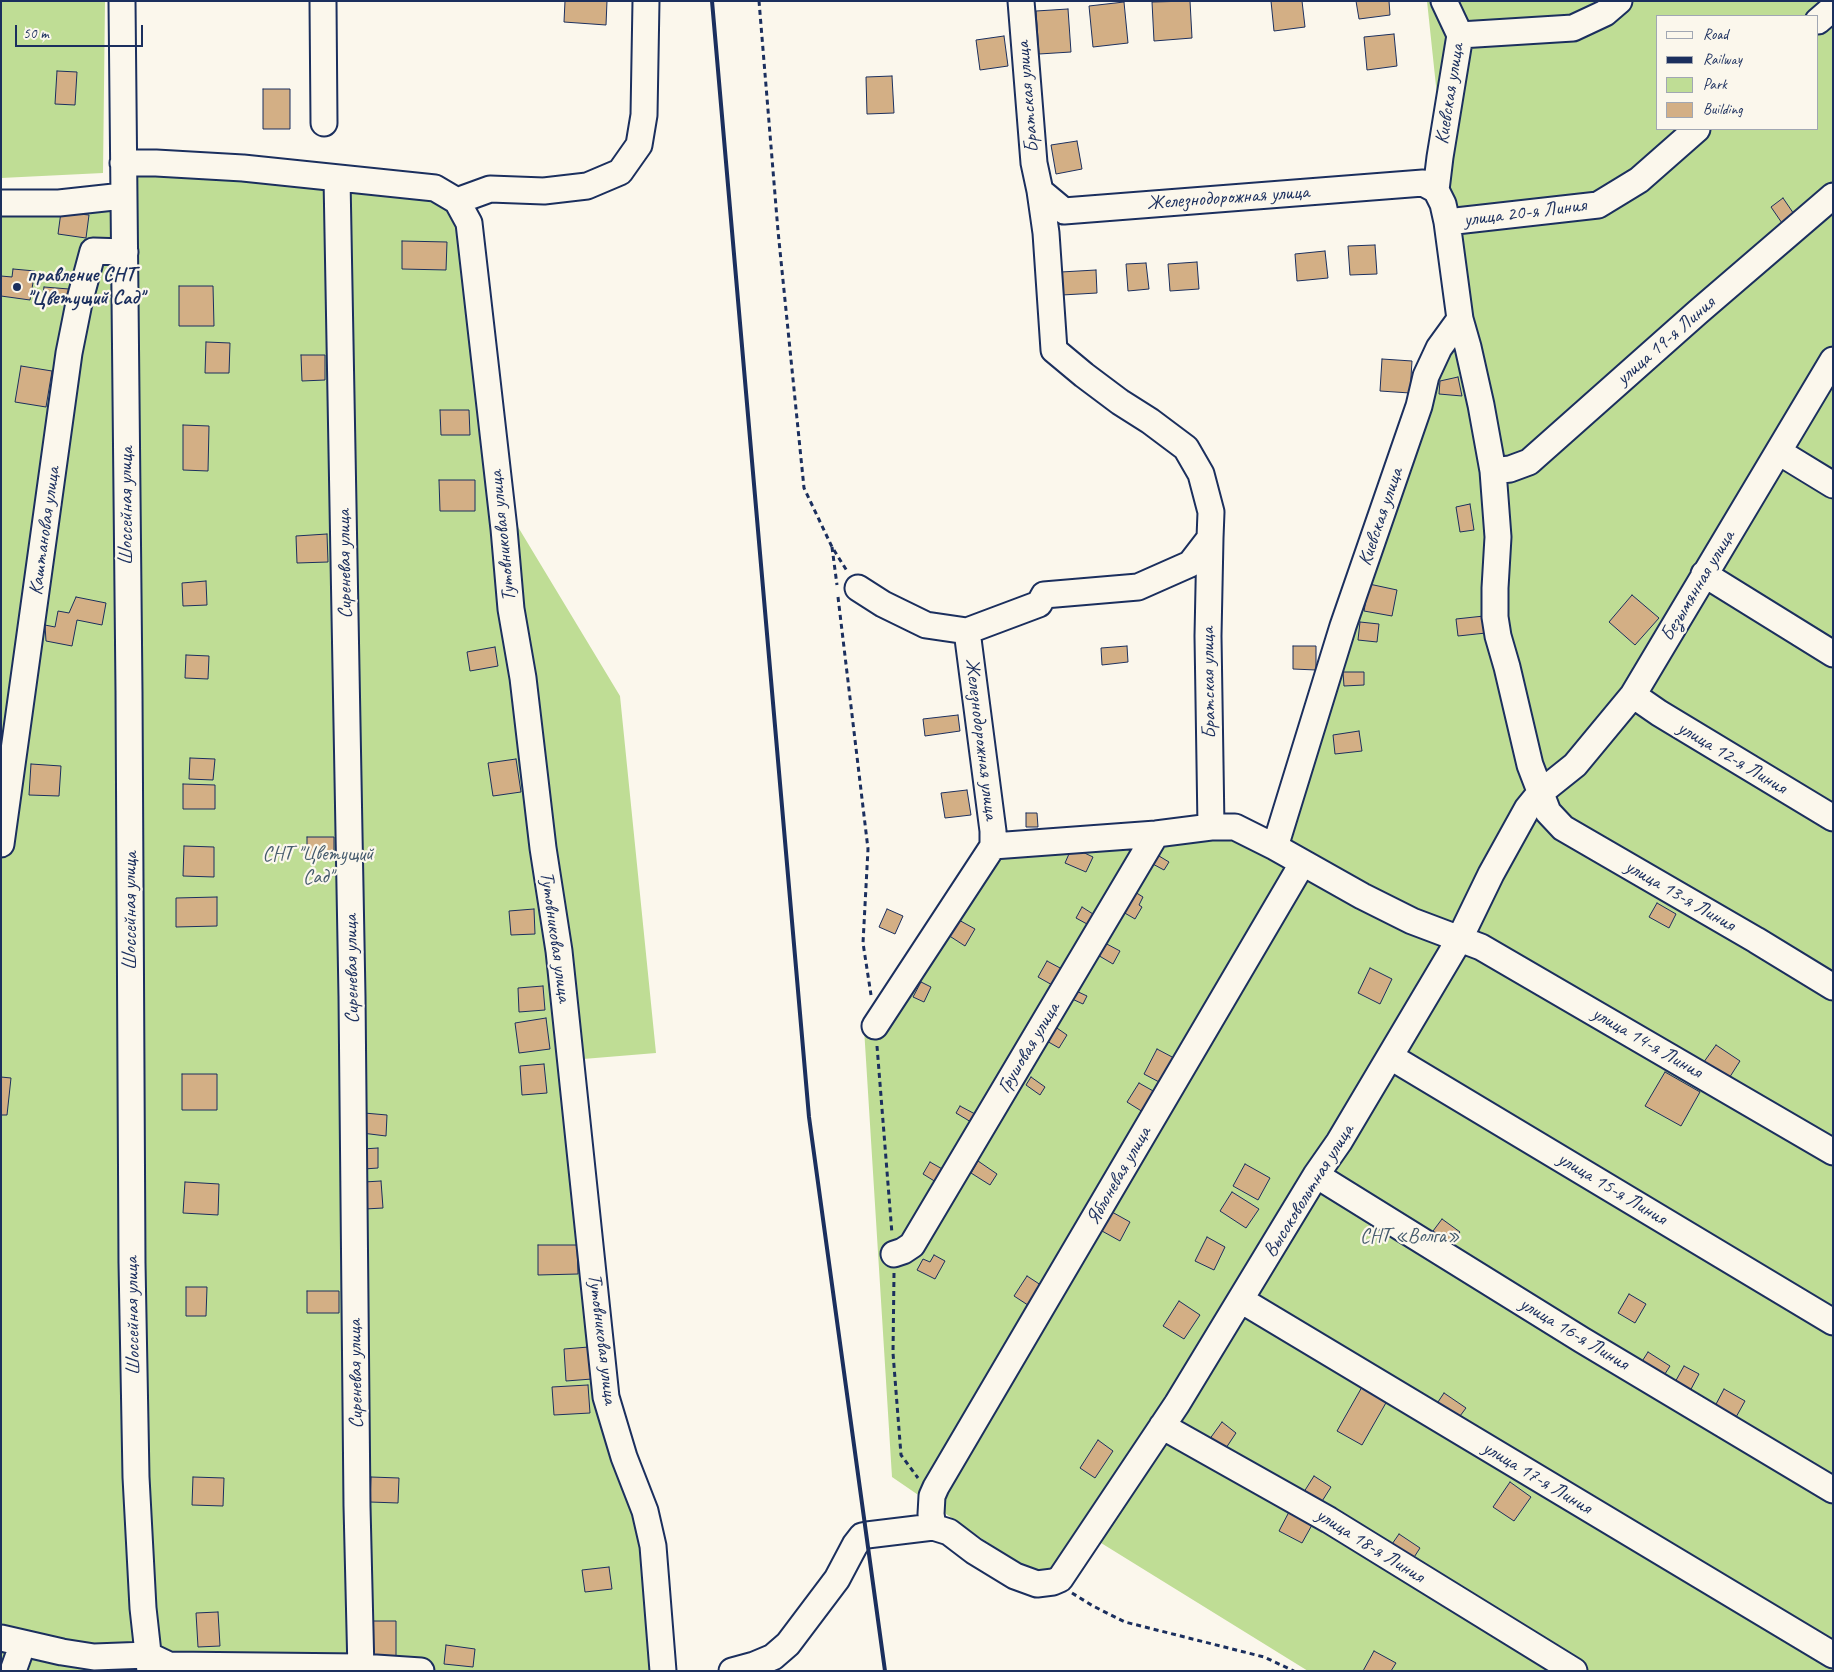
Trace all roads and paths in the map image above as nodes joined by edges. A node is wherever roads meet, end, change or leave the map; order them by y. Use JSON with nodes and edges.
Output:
{"nodes":[{"id":1,"x":122,"y":1,"type":"edge"},
{"id":2,"x":324,"y":1,"type":"edge"},
{"id":3,"x":646,"y":1,"type":"edge"},
{"id":4,"x":759,"y":1,"type":"edge"},
{"id":5,"x":1021,"y":1,"type":"edge"},
{"id":6,"x":1444,"y":1,"type":"edge"},
{"id":7,"x":1618,"y":1,"type":"edge"},
{"id":8,"x":1833,"y":8,"type":"edge"},
{"id":9,"x":1819,"y":20,"type":"edge"},
{"id":10,"x":1460,"y":36,"type":"junction"},
{"id":11,"x":324,"y":123,"type":"dead end"},
{"id":12,"x":1695,"y":130,"type":"edge"},
{"id":13,"x":123,"y":157,"type":"junction"},
{"id":14,"x":338,"y":178,"type":"junction"},
{"id":15,"x":1430,"y":187,"type":"junction"},
{"id":16,"x":1040,"y":191,"type":"junction"},
{"id":17,"x":123,"y":196,"type":"junction"},
{"id":18,"x":1833,"y":196,"type":"edge"},
{"id":19,"x":457,"y":201,"type":"junction"},
{"id":20,"x":1,"y":203,"type":"edge"},
{"id":21,"x":1447,"y":222,"type":"junction"},
{"id":22,"x":125,"y":252,"type":"junction"},
{"id":23,"x":1460,"y":319,"type":"junction"},
{"id":24,"x":1833,"y":360,"type":"edge"},
{"id":25,"x":1778,"y":452,"type":"junction"},
{"id":26,"x":1493,"y":471,"type":"junction"},
{"id":27,"x":1833,"y":485,"type":"edge"},
{"id":28,"x":1210,"y":538,"type":"junction"},
{"id":29,"x":1704,"y":574,"type":"junction"},
{"id":30,"x":858,"y":588,"type":"joint"},
{"id":31,"x":967,"y":631,"type":"junction"},
{"id":32,"x":1833,"y":654,"type":"edge"},
{"id":33,"x":1633,"y":695,"type":"junction"},
{"id":34,"x":1540,"y":793,"type":"junction"},
{"id":35,"x":1833,"y":818,"type":"edge"},
{"id":36,"x":1211,"y":827,"type":"junction"},
{"id":37,"x":1156,"y":834,"type":"junction"},
{"id":38,"x":1,"y":844,"type":"edge"},
{"id":39,"x":992,"y":846,"type":"junction"},
{"id":40,"x":1275,"y":847,"type":"junction"},
{"id":41,"x":1302,"y":864,"type":"junction"},
{"id":42,"x":1459,"y":940,"type":"junction"},
{"id":43,"x":1833,"y":987,"type":"edge"},
{"id":44,"x":875,"y":1026,"type":"dead end"},
{"id":45,"x":1391,"y":1057,"type":"junction"},
{"id":46,"x":1833,"y":1152,"type":"edge"},
{"id":47,"x":1316,"y":1175,"type":"junction"},
{"id":48,"x":894,"y":1254,"type":"dead end"},
{"id":49,"x":1241,"y":1300,"type":"junction"},
{"id":50,"x":1833,"y":1322,"type":"edge"},
{"id":51,"x":1162,"y":1426,"type":"junction"},
{"id":52,"x":1833,"y":1490,"type":"edge"},
{"id":53,"x":933,"y":1527,"type":"junction"},
{"id":54,"x":1060,"y":1578,"type":"junction"},
{"id":55,"x":12,"y":1640,"type":"edge"},
{"id":56,"x":1833,"y":1655,"type":"edge"},
{"id":57,"x":149,"y":1663,"type":"edge"},
{"id":58,"x":361,"y":1669,"type":"edge"},
{"id":59,"x":13,"y":1671,"type":"edge"},
{"id":60,"x":421,"y":1671,"type":"edge"},
{"id":61,"x":663,"y":1671,"type":"edge"},
{"id":62,"x":732,"y":1671,"type":"edge"},
{"id":63,"x":1294,"y":1671,"type":"edge"},
{"id":64,"x":1574,"y":1671,"type":"edge"}],
"edges":[{"from":1,"to":13,"type":"street","name":"Шоссейная улица"},
{"from":2,"to":11,"type":"street"},
{"from":3,"to":19,"type":"street"},
{"from":4,"to":30,"type":"path"},
{"from":5,"to":16,"type":"street","name":"Братская улица"},
{"from":6,"to":10,"type":"street","name":"Киевская улица"},
{"from":7,"to":10,"type":"street"},
{"from":8,"to":9,"type":"street"},
{"from":10,"to":15,"type":"street","name":"Киевская улица"},
{"from":12,"to":21,"type":"street","name":"улица 20-я Линия"},
{"from":13,"to":14,"type":"street"},
{"from":13,"to":17,"type":"street","name":"Шоссейная улица"},
{"from":14,"to":19,"type":"street"},
{"from":14,"to":58,"type":"street","name":"Сиреневая улица"},
{"from":15,"to":16,"type":"street","name":"Железнодорожная улица"},
{"from":15,"to":21,"type":"street","name":"Киевская улица"},
{"from":16,"to":28,"type":"street","name":"Братская улица"},
{"from":17,"to":20,"type":"street"},
{"from":17,"to":22,"type":"street","name":"Шоссейная улица"},
{"from":18,"to":26,"type":"street","name":"улица 19-я Линия"},
{"from":19,"to":61,"type":"street","name":"Тутовниковая улица"},
{"from":21,"to":23,"type":"street","name":"Киевская улица"},
{"from":22,"to":38,"type":"street","name":"Каштановая улица"},
{"from":22,"to":57,"type":"street","name":"Шоссейная улица"},
{"from":23,"to":26,"type":"street","name":"улица 13-я Линия"},
{"from":23,"to":40,"type":"street","name":"Киевская улица"},
{"from":24,"to":25,"type":"street","name":"Безымянная улица"},
{"from":25,"to":27,"type":"street"},
{"from":25,"to":29,"type":"street","name":"Безымянная улица"},
{"from":26,"to":34,"type":"street","name":"улица 13-я Линия"},
{"from":28,"to":31,"type":"street"},
{"from":28,"to":36,"type":"street","name":"Братская улица"},
{"from":29,"to":32,"type":"street"},
{"from":29,"to":33,"type":"street","name":"Безымянная улица"},
{"from":30,"to":31,"type":"street"},
{"from":31,"to":39,"type":"street","name":"Железнодорожная улица"},
{"from":33,"to":34,"type":"street","name":"Безымянная улица"},
{"from":33,"to":35,"type":"street","name":"улица 12-я Линия"},
{"from":34,"to":42,"type":"street","name":"Высоковольтная улица"},
{"from":34,"to":43,"type":"street","name":"улица 13-я Линия"},
{"from":36,"to":37,"type":"street","name":"улица 14-я Линия"},
{"from":36,"to":40,"type":"street","name":"улица 14-я Линия"},
{"from":37,"to":39,"type":"street","name":"улица 14-я Линия"},
{"from":37,"to":48,"type":"street","name":"Грушовая улица"},
{"from":39,"to":44,"type":"street"},
{"from":40,"to":41,"type":"street","name":"улица 14-я Линия"},
{"from":41,"to":42,"type":"street","name":"улица 14-я Линия"},
{"from":41,"to":53,"type":"street","name":"Яблоневая улица"},
{"from":42,"to":45,"type":"street","name":"Высоковольтная улица"},
{"from":42,"to":46,"type":"street","name":"улица 14-я Линия"},
{"from":45,"to":47,"type":"street","name":"Высоковольтная улица"},
{"from":45,"to":50,"type":"street","name":"улица 15-я Линия"},
{"from":47,"to":49,"type":"street","name":"Высоковольтная улица"},
{"from":47,"to":52,"type":"street","name":"улица 16-я Линия"},
{"from":49,"to":51,"type":"street","name":"Высоковольтная улица"},
{"from":49,"to":56,"type":"street","name":"улица 17-я Линия"},
{"from":51,"to":54,"type":"street","name":"Высоковольтная улица"},
{"from":51,"to":64,"type":"street","name":"улица 18-я Линия"},
{"from":53,"to":54,"type":"street"},
{"from":53,"to":62,"type":"street"},
{"from":54,"to":63,"type":"path"},
{"from":55,"to":57,"type":"street"},
{"from":55,"to":59,"type":"street"},
{"from":57,"to":58,"type":"street"},
{"from":58,"to":60,"type":"street"}]}
